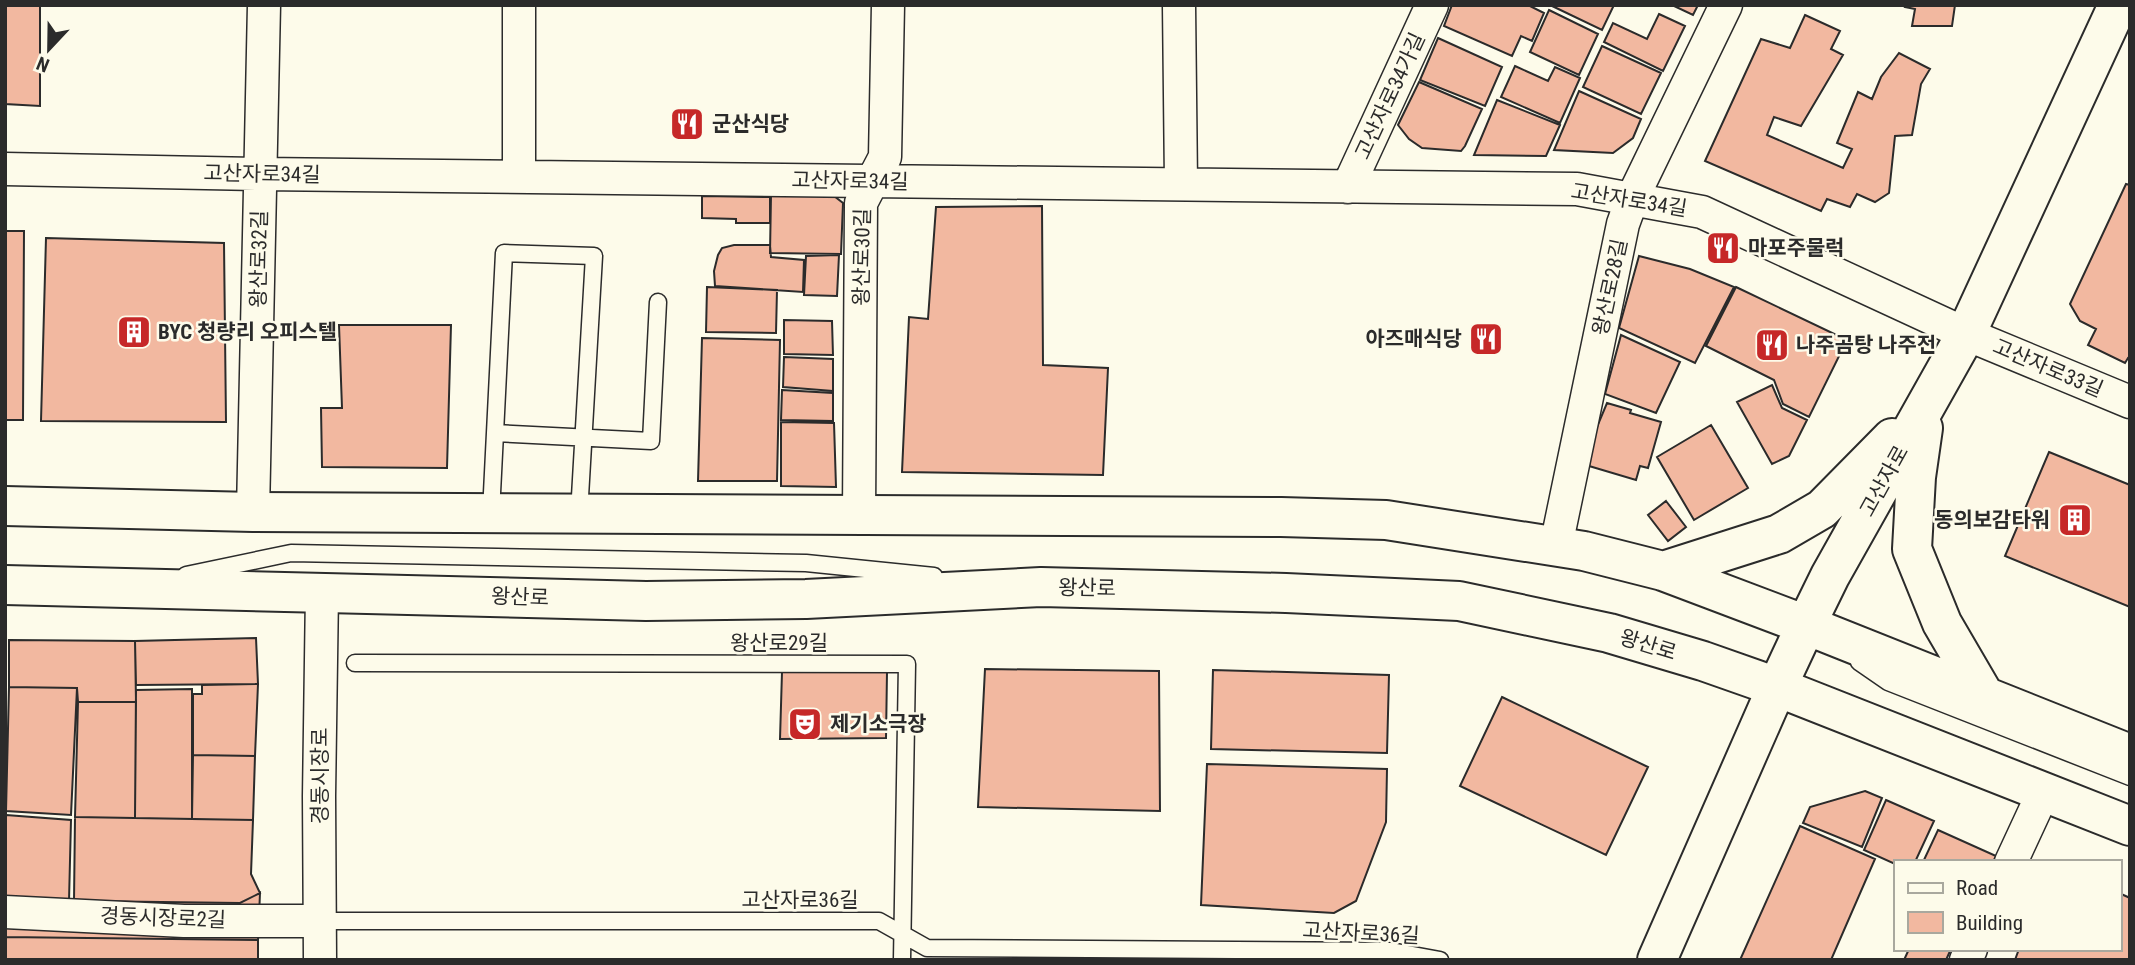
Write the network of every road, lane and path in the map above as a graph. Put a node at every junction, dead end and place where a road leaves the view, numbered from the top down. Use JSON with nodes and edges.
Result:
{"nodes":[{"id":1,"x":264,"y":5,"type":"edge"},
{"id":2,"x":519,"y":5,"type":"edge"},
{"id":3,"x":888,"y":5,"type":"edge"},
{"id":4,"x":1179,"y":5,"type":"edge"},
{"id":5,"x":1432,"y":5,"type":"edge"},
{"id":6,"x":1726,"y":5,"type":"edge"},
{"id":7,"x":2119,"y":5,"type":"edge"},
{"id":8,"x":5,"y":169,"type":"edge"},
{"id":9,"x":261,"y":174,"type":"junction"},
{"id":10,"x":519,"y":177,"type":"junction"},
{"id":11,"x":870,"y":181,"type":"junction"},
{"id":12,"x":1181,"y":184,"type":"junction"},
{"id":13,"x":1348,"y":187,"type":"junction"},
{"id":14,"x":1632,"y":199,"type":"junction"},
{"id":15,"x":658,"y":302,"type":"dead end"},
{"id":16,"x":1966,"y":334,"type":"junction"},
{"id":17,"x":2130,"y":402,"type":"edge"},
{"id":18,"x":1926,"y":405,"type":"junction"},
{"id":19,"x":495,"y":433,"type":"junction"},
{"id":20,"x":583,"y":438,"type":"junction"},
{"id":21,"x":5,"y":506,"type":"edge"},
{"id":22,"x":253,"y":512,"type":"junction"},
{"id":23,"x":491,"y":513,"type":"junction"},
{"id":24,"x":579,"y":513,"type":"junction"},
{"id":25,"x":859,"y":514,"type":"junction"},
{"id":26,"x":1556,"y":546,"type":"junction"},
{"id":27,"x":1663,"y":571,"type":"junction"},
{"id":28,"x":5,"y":584,"type":"edge"},
{"id":29,"x":129,"y":587,"type":"junction"},
{"id":30,"x":1041,"y":587,"type":"junction"},
{"id":31,"x":322,"y":592,"type":"junction"},
{"id":32,"x":1806,"y":625,"type":"junction"},
{"id":33,"x":355,"y":663,"type":"dead end"},
{"id":34,"x":1777,"y":687,"type":"junction"},
{"id":35,"x":1984,"y":695,"type":"junction"},
{"id":36,"x":2130,"y":754,"type":"edge"},
{"id":37,"x":2130,"y":777,"type":"edge"},
{"id":38,"x":2043,"y":793,"type":"junction"},
{"id":39,"x":2130,"y":826,"type":"edge"},
{"id":40,"x":2012,"y":860,"type":"edge"},
{"id":41,"x":5,"y":912,"type":"edge"},
{"id":42,"x":320,"y":921,"type":"junction"},
{"id":43,"x":903,"y":934,"type":"junction"},
{"id":44,"x":320,"y":960,"type":"edge"},
{"id":45,"x":902,"y":960,"type":"edge"},
{"id":46,"x":1440,"y":960,"type":"edge"},
{"id":47,"x":1657,"y":960,"type":"edge"}],
"edges":[{"from":1,"to":9,"type":"street","name":"왕산로32길"},
{"from":2,"to":10,"type":"street"},
{"from":3,"to":11,"type":"street","name":"왕산로30길"},
{"from":4,"to":12,"type":"street"},
{"from":5,"to":13,"type":"street","name":"고산자로34가길"},
{"from":6,"to":14,"type":"street","name":"왕산로28길"},
{"from":7,"to":16,"type":"main road","name":"고산자로"},
{"from":8,"to":9,"type":"street","name":"고산자로34길"},
{"from":9,"to":10,"type":"street","name":"고산자로34길"},
{"from":9,"to":22,"type":"street","name":"왕산로32길"},
{"from":10,"to":11,"type":"street","name":"고산자로34길"},
{"from":11,"to":12,"type":"street","name":"고산자로34길"},
{"from":11,"to":25,"type":"street","name":"왕산로30길"},
{"from":12,"to":13,"type":"street","name":"고산자로34길"},
{"from":13,"to":14,"type":"street","name":"고산자로34길"},
{"from":14,"to":16,"type":"street","name":"고산자로34길"},
{"from":14,"to":26,"type":"street","name":"왕산로28길"},
{"from":15,"to":20,"type":"lane"},
{"from":16,"to":17,"type":"street","name":"고산자로33길"},
{"from":16,"to":18,"type":"main road","name":"고산자로"},
{"from":18,"to":27,"type":"main road"},
{"from":18,"to":32,"type":"main road","name":"고산자로"},
{"from":18,"to":35,"type":"main road"},
{"from":19,"to":20,"type":"lane"},
{"from":19,"to":20,"type":"lane"},
{"from":19,"to":23,"type":"lane"},
{"from":20,"to":24,"type":"lane"},
{"from":21,"to":22,"type":"main road"},
{"from":22,"to":23,"type":"main road"},
{"from":23,"to":24,"type":"main road"},
{"from":24,"to":25,"type":"main road"},
{"from":25,"to":26,"type":"main road"},
{"from":26,"to":27,"type":"main road"},
{"from":27,"to":32,"type":"main road"},
{"from":28,"to":29,"type":"main road","name":"왕산로"},
{"from":29,"to":30,"type":"lane"},
{"from":29,"to":31,"type":"main road","name":"왕산로"},
{"from":30,"to":31,"type":"main road","name":"왕산로"},
{"from":30,"to":34,"type":"main road","name":"왕산로"},
{"from":31,"to":42,"type":"street","name":"경동시장로"},
{"from":32,"to":34,"type":"main road","name":"고산자로"},
{"from":32,"to":35,"type":"main road"},
{"from":32,"to":37,"type":"lane"},
{"from":33,"to":43,"type":"lane","name":"왕산로29길"},
{"from":34,"to":38,"type":"main road","name":"왕산로"},
{"from":34,"to":47,"type":"main road","name":"고산자로"},
{"from":35,"to":36,"type":"main road"},
{"from":38,"to":39,"type":"main road","name":"왕산로"},
{"from":38,"to":40,"type":"street"},
{"from":41,"to":42,"type":"street","name":"경동시장로2길"},
{"from":42,"to":43,"type":"lane","name":"고산자로36길"},
{"from":42,"to":44,"type":"street","name":"경동시장로"},
{"from":43,"to":45,"type":"lane","name":"왕산로29길"},
{"from":43,"to":46,"type":"lane","name":"고산자로36길"}]}
